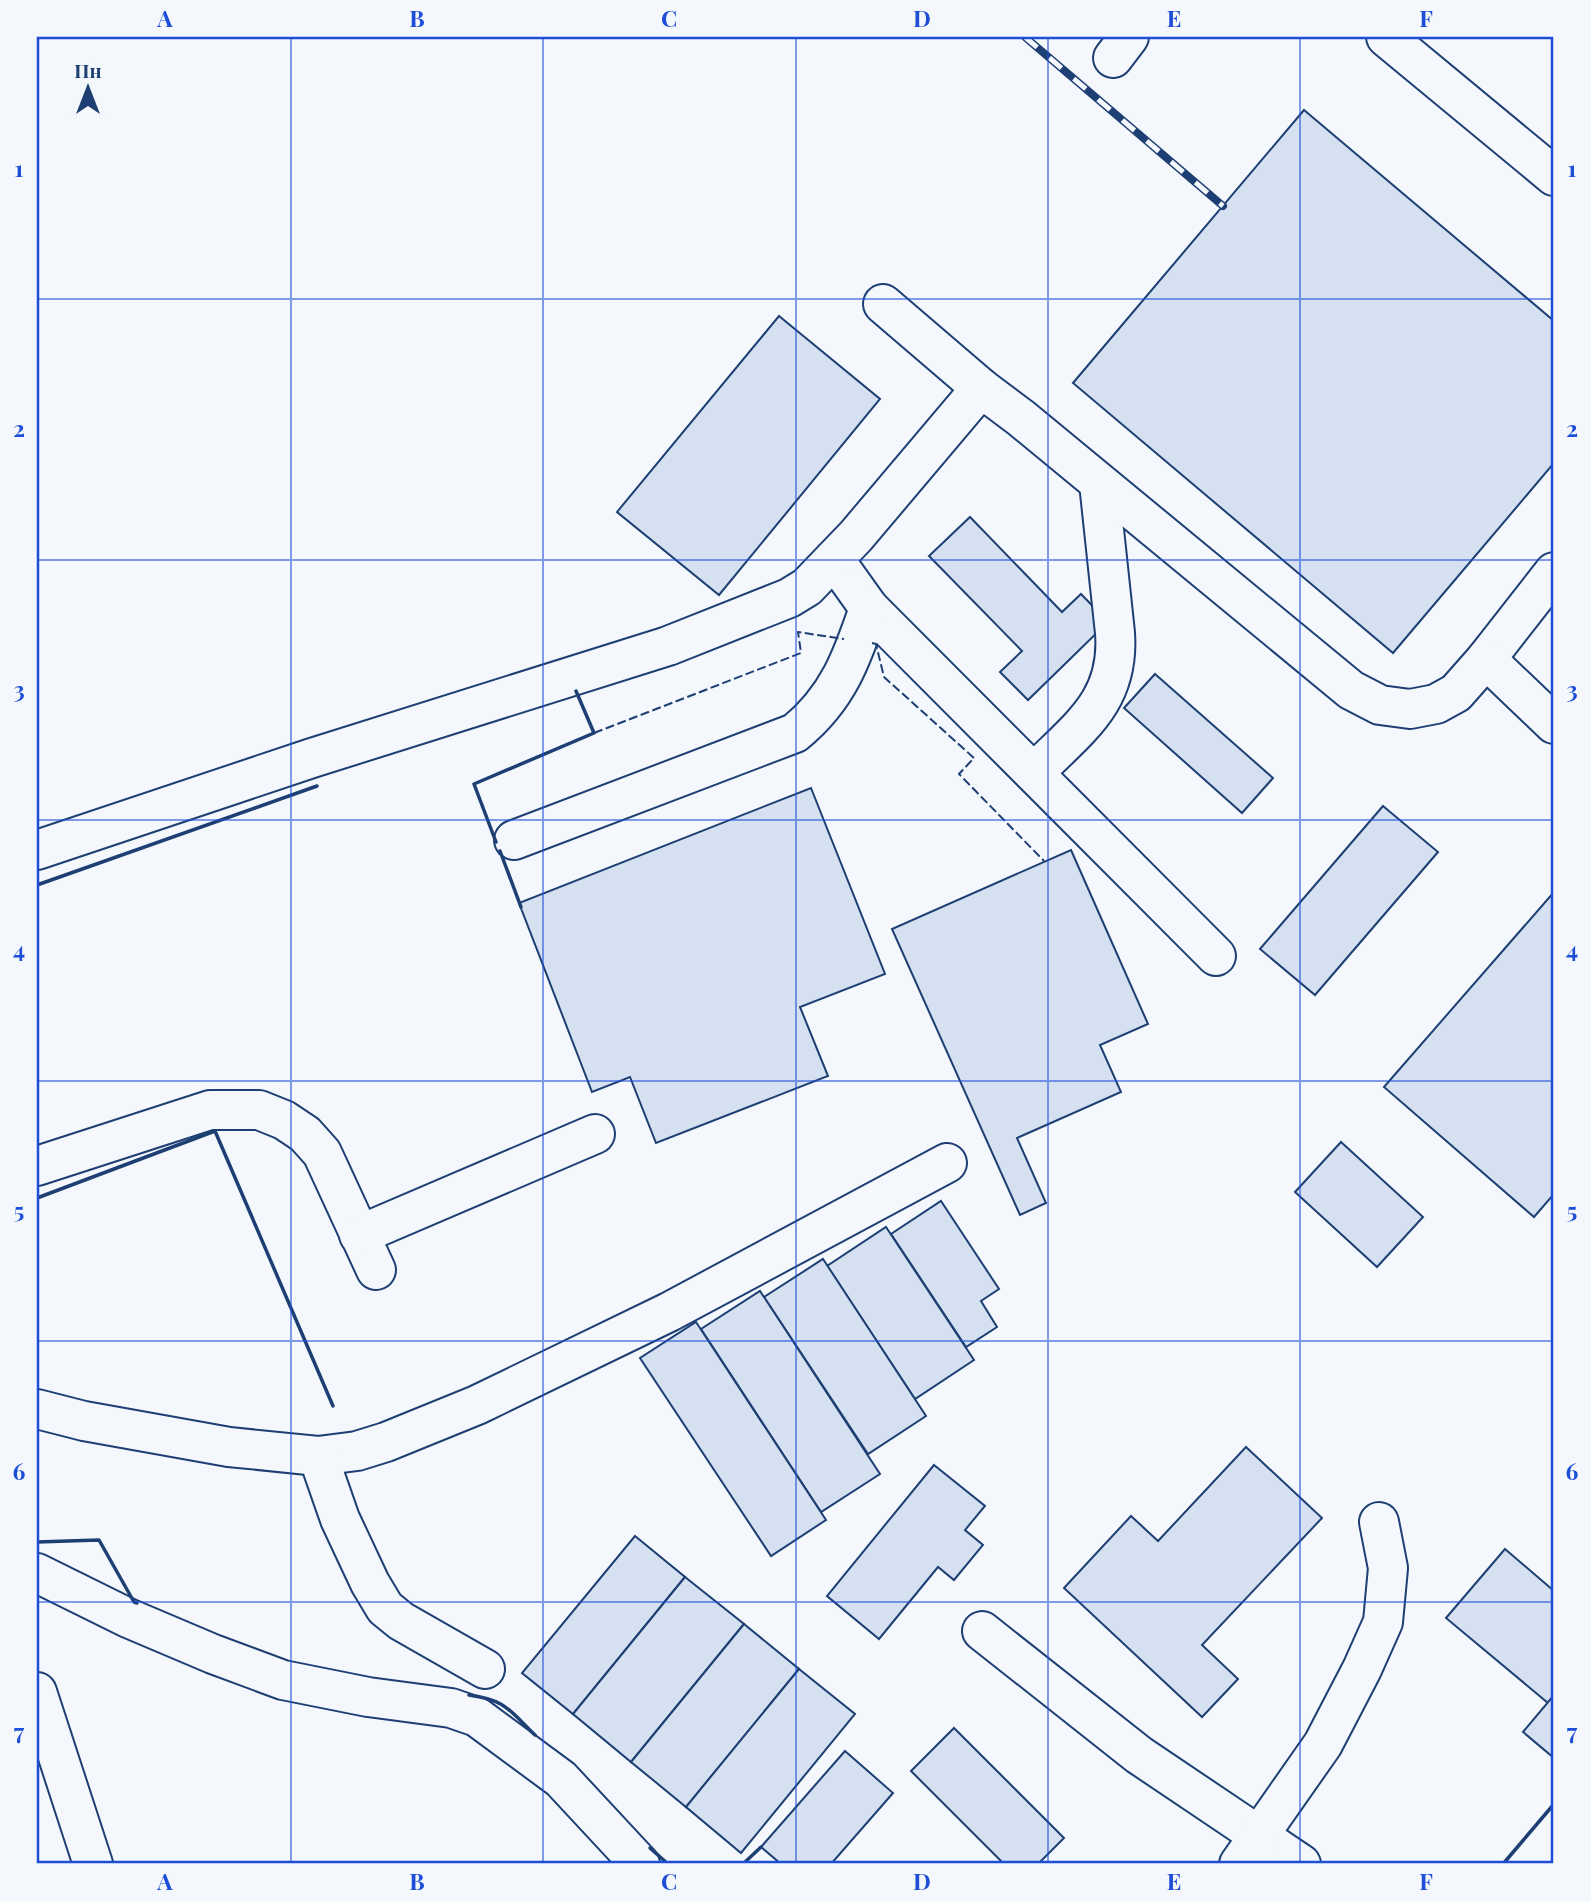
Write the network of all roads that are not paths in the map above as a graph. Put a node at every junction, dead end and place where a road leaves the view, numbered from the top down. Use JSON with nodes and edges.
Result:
{"nodes":[{"id":1,"x":1386,"y":37,"type":"edge"},
{"id":2,"x":1554,"y":176,"type":"edge"},
{"id":3,"x":883,"y":304,"type":"dead end"},
{"id":4,"x":981,"y":388,"type":"junction"},
{"id":5,"x":1099,"y":483,"type":"junction"},
{"id":6,"x":834,"y":559,"type":"junction"},
{"id":7,"x":1554,"y":572,"type":"edge"},
{"id":8,"x":869,"y":608,"type":"junction"},
{"id":9,"x":1486,"y":659,"type":"junction"},
{"id":10,"x":1554,"y":724,"type":"edge"},
{"id":11,"x":1034,"y":773,"type":"junction"},
{"id":12,"x":514,"y":840,"type":"dead end"},
{"id":13,"x":37,"y":850,"type":"edge"},
{"id":14,"x":1216,"y":956,"type":"dead end"},
{"id":15,"x":595,"y":1134,"type":"dead end"},
{"id":16,"x":947,"y":1163,"type":"dead end"},
{"id":17,"x":37,"y":1166,"type":"edge"},
{"id":18,"x":359,"y":1235,"type":"junction"},
{"id":19,"x":376,"y":1270,"type":"dead end"},
{"id":20,"x":37,"y":1409,"type":"edge"},
{"id":21,"x":318,"y":1456,"type":"junction"},
{"id":22,"x":1379,"y":1522,"type":"dead end"},
{"id":23,"x":37,"y":1573,"type":"edge"},
{"id":24,"x":982,"y":1631,"type":"dead end"},
{"id":25,"x":485,"y":1669,"type":"dead end"},
{"id":26,"x":37,"y":1692,"type":"edge"},
{"id":27,"x":1249,"y":1850,"type":"edge"},
{"id":28,"x":93,"y":1864,"type":"edge"},
{"id":29,"x":640,"y":1864,"type":"edge"},
{"id":30,"x":1301,"y":1864,"type":"edge"}],
"edges":[{"from":1,"to":2,"type":"lane"},
{"from":3,"to":4,"type":"lane"},
{"from":4,"to":5,"type":"lane"},
{"from":4,"to":6,"type":"lane"},
{"from":5,"to":9,"type":"lane"},
{"from":5,"to":11,"type":"lane"},
{"from":6,"to":8,"type":"lane"},
{"from":6,"to":13,"type":"lane"},
{"from":7,"to":9,"type":"lane"},
{"from":8,"to":11,"type":"lane"},
{"from":8,"to":12,"type":"lane"},
{"from":9,"to":10,"type":"lane"},
{"from":11,"to":14,"type":"lane"},
{"from":15,"to":18,"type":"lane"},
{"from":16,"to":21,"type":"lane"},
{"from":17,"to":18,"type":"lane"},
{"from":18,"to":19,"type":"lane"},
{"from":20,"to":21,"type":"lane"},
{"from":21,"to":25,"type":"lane"},
{"from":22,"to":27,"type":"lane"},
{"from":23,"to":29,"type":"lane"},
{"from":24,"to":27,"type":"lane"},
{"from":26,"to":28,"type":"lane"},
{"from":27,"to":30,"type":"lane"}]}
